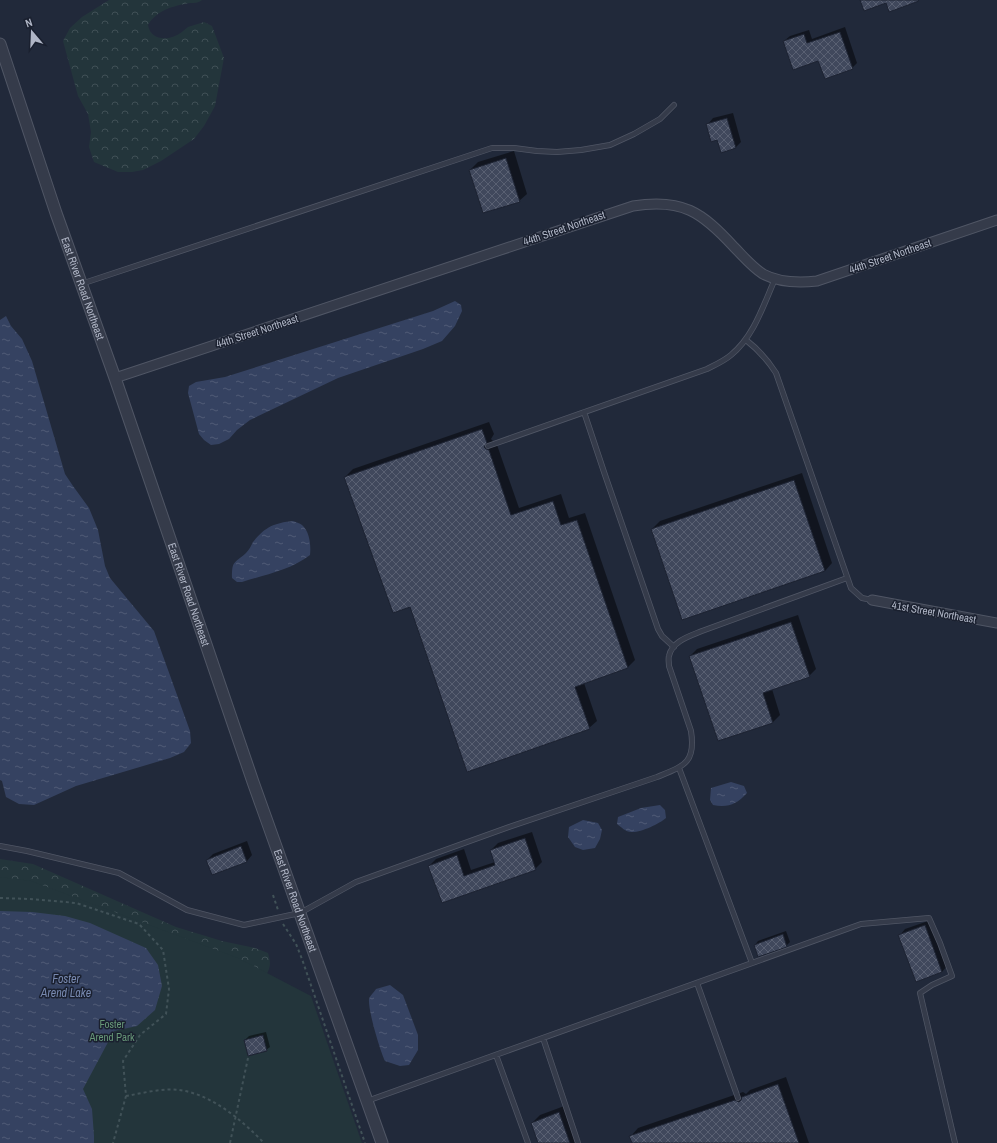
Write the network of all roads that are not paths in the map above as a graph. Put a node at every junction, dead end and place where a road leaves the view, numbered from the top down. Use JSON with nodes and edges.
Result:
{"nodes":[{"id":1,"x":0,"y":44,"type":"edge"},
{"id":2,"x":674,"y":105,"type":"dead end"},
{"id":3,"x":997,"y":220,"type":"edge"},
{"id":4,"x":775,"y":279,"type":"junction"},
{"id":5,"x":82,"y":284,"type":"junction"},
{"id":6,"x":746,"y":340,"type":"junction"},
{"id":7,"x":115,"y":378,"type":"junction"},
{"id":8,"x":584,"y":412,"type":"junction"},
{"id":9,"x":488,"y":446,"type":"dead end"},
{"id":10,"x":847,"y":578,"type":"junction"},
{"id":11,"x":872,"y":600,"type":"joint"},
{"id":12,"x":997,"y":623,"type":"edge"},
{"id":13,"x":674,"y":647,"type":"junction"},
{"id":14,"x":679,"y":768,"type":"junction"},
{"id":15,"x":0,"y":846,"type":"edge"},
{"id":16,"x":300,"y":913,"type":"junction"},
{"id":17,"x":752,"y":963,"type":"junction"},
{"id":18,"x":697,"y":983,"type":"junction"},
{"id":19,"x":543,"y":1038,"type":"junction"},
{"id":20,"x":496,"y":1055,"type":"junction"},
{"id":21,"x":738,"y":1098,"type":"dead end"},
{"id":22,"x":367,"y":1101,"type":"junction"},
{"id":23,"x":382,"y":1143,"type":"edge"},
{"id":24,"x":528,"y":1143,"type":"edge"},
{"id":25,"x":578,"y":1143,"type":"edge"},
{"id":26,"x":955,"y":1143,"type":"edge"}],
"edges":[{"from":1,"to":5,"type":"street","name":"East River Road Northeast"},
{"from":2,"to":5,"type":"lane"},
{"from":3,"to":4,"type":"street","name":"44th Street Northeast"},
{"from":4,"to":6,"type":"lane"},
{"from":4,"to":7,"type":"street","name":"44th Street Northeast"},
{"from":5,"to":7,"type":"street","name":"East River Road Northeast"},
{"from":6,"to":8,"type":"lane"},
{"from":6,"to":10,"type":"lane"},
{"from":7,"to":16,"type":"street","name":"East River Road Northeast"},
{"from":8,"to":9,"type":"lane"},
{"from":8,"to":13,"type":"lane"},
{"from":10,"to":11,"type":"lane"},
{"from":10,"to":13,"type":"lane"},
{"from":11,"to":12,"type":"street","name":"41st Street Northeast"},
{"from":13,"to":14,"type":"lane"},
{"from":14,"to":16,"type":"lane"},
{"from":14,"to":17,"type":"lane"},
{"from":15,"to":16,"type":"lane"},
{"from":16,"to":22,"type":"street","name":"East River Road Northeast"},
{"from":17,"to":18,"type":"lane"},
{"from":17,"to":26,"type":"lane"},
{"from":18,"to":19,"type":"lane"},
{"from":18,"to":21,"type":"lane"},
{"from":19,"to":20,"type":"lane"},
{"from":19,"to":25,"type":"lane"},
{"from":20,"to":22,"type":"lane"},
{"from":20,"to":24,"type":"lane"},
{"from":22,"to":23,"type":"street","name":"East River Road Northeast"}]}
